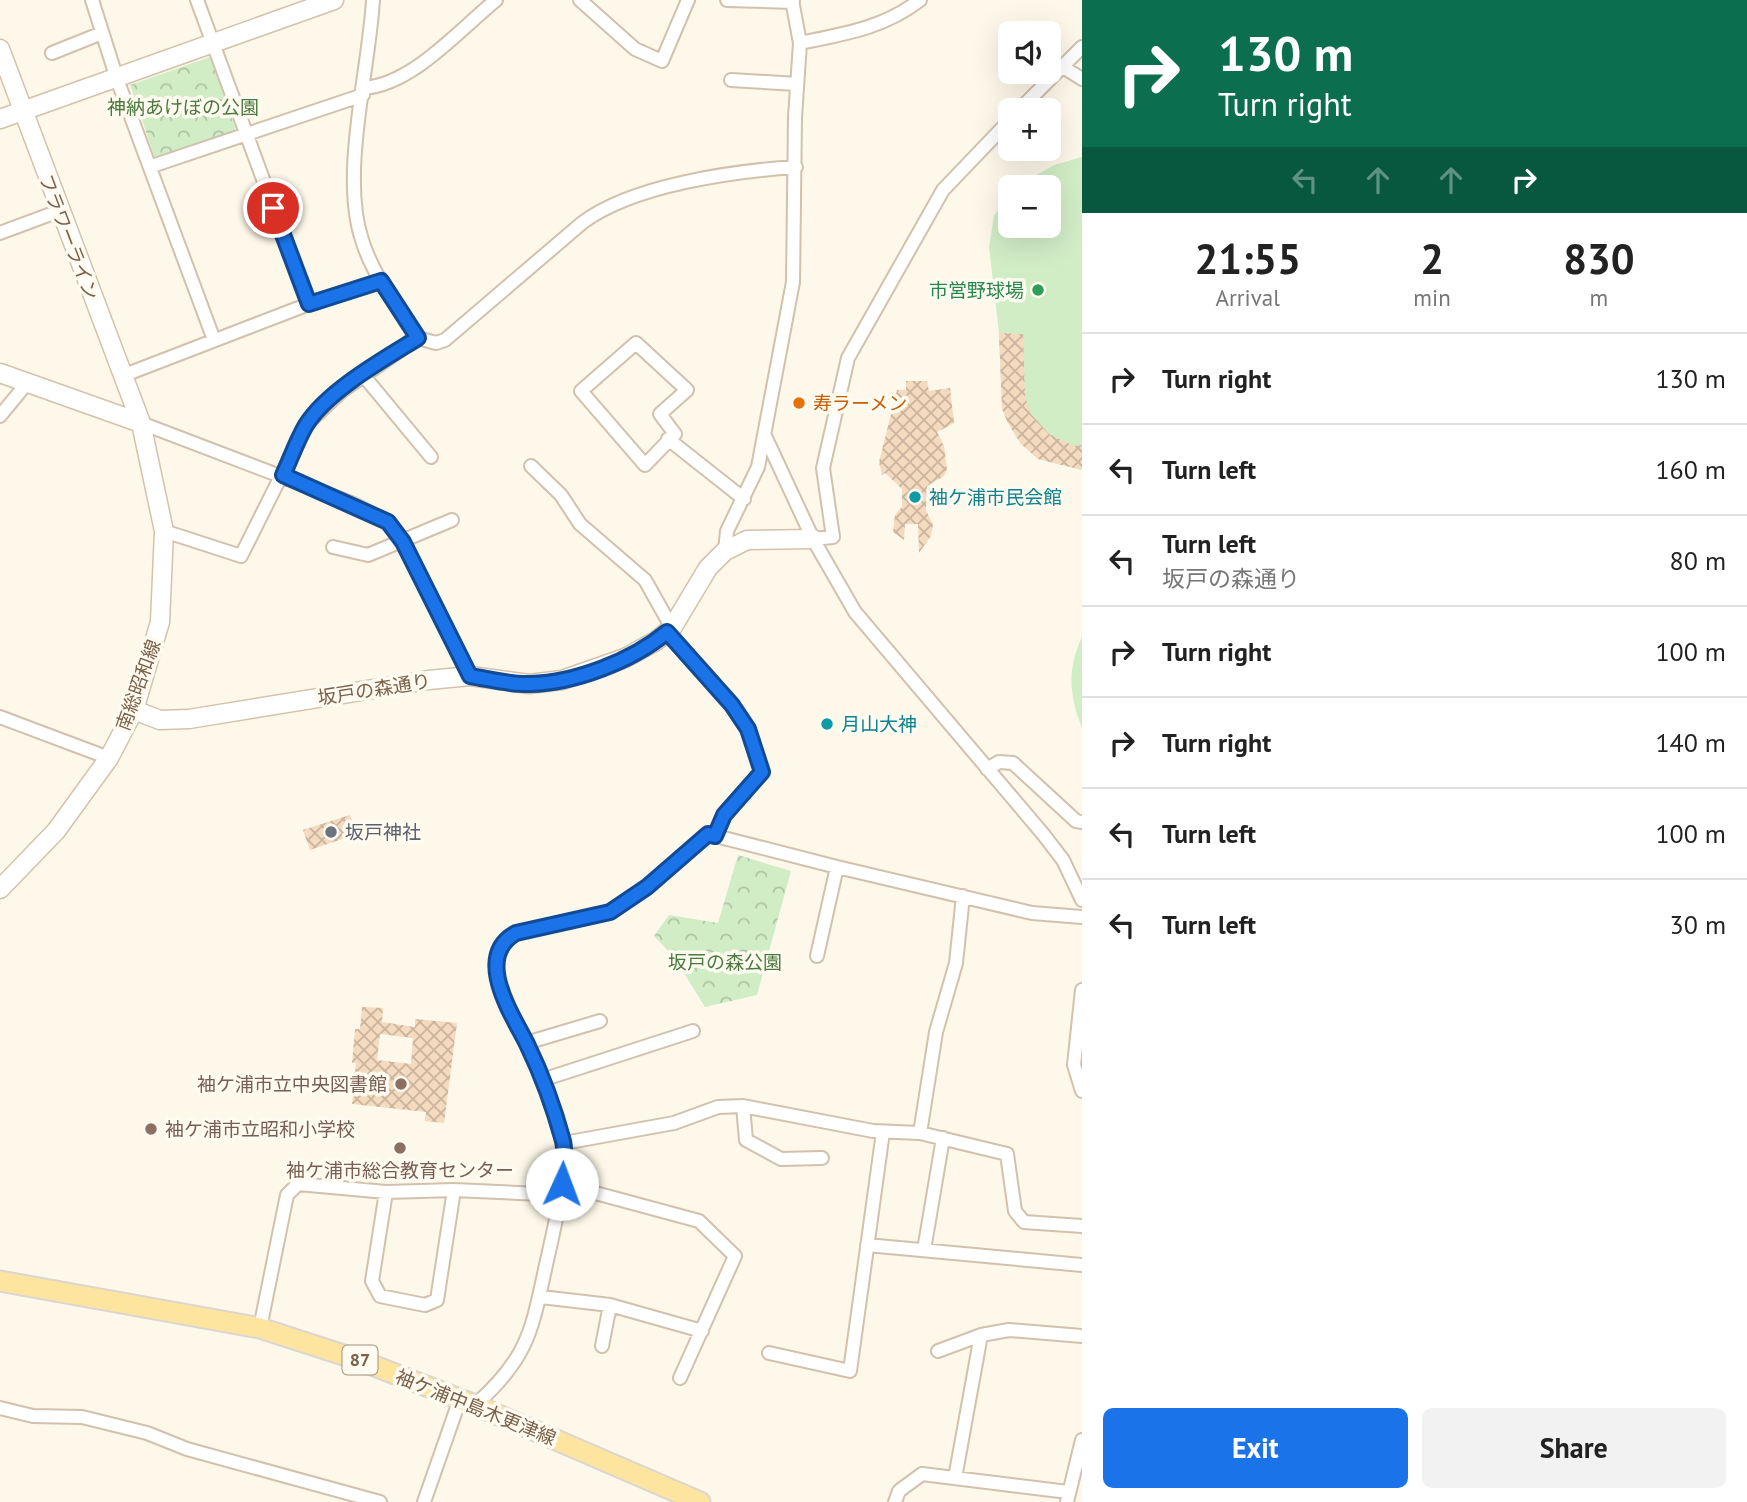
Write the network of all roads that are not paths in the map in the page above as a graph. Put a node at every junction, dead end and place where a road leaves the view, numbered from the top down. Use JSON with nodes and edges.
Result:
{"nodes":[{"id":1,"x":92,"y":0,"type":"edge"},
{"id":2,"x":197,"y":0,"type":"edge"},
{"id":3,"x":334,"y":0,"type":"edge"},
{"id":4,"x":373,"y":0,"type":"edge"},
{"id":5,"x":496,"y":0,"type":"edge"},
{"id":6,"x":580,"y":0,"type":"edge"},
{"id":7,"x":688,"y":0,"type":"edge"},
{"id":8,"x":727,"y":0,"type":"edge"},
{"id":9,"x":734,"y":0,"type":"edge"},
{"id":10,"x":920,"y":0,"type":"edge"},
{"id":11,"x":792,"y":1,"type":"edge"},
{"id":12,"x":306,"y":5,"type":"edge"},
{"id":13,"x":102,"y":33,"type":"junction"},
{"id":14,"x":800,"y":43,"type":"junction"},
{"id":15,"x":212,"y":44,"type":"junction"},
{"id":16,"x":1082,"y":47,"type":"edge"},
{"id":17,"x":0,"y":49,"type":"edge"},
{"id":18,"x":52,"y":53,"type":"dead end"},
{"id":19,"x":1063,"y":66,"type":"junction"},
{"id":20,"x":117,"y":79,"type":"junction"},
{"id":21,"x":1082,"y":79,"type":"edge"},
{"id":22,"x":732,"y":80,"type":"dead end"},
{"id":23,"x":797,"y":84,"type":"junction"},
{"id":24,"x":363,"y":91,"type":"junction"},
{"id":25,"x":1031,"y":98,"type":"edge"},
{"id":26,"x":22,"y":111,"type":"junction"},
{"id":27,"x":0,"y":119,"type":"edge"},
{"id":28,"x":998,"y":133,"type":"edge"},
{"id":29,"x":246,"y":136,"type":"junction"},
{"id":30,"x":152,"y":166,"type":"junction"},
{"id":31,"x":796,"y":166,"type":"junction"},
{"id":32,"x":59,"y":211,"type":"junction"},
{"id":33,"x":0,"y":233,"type":"edge"},
{"id":34,"x":381,"y":281,"type":"junction"},
{"id":35,"x":309,"y":304,"type":"junction"},
{"id":36,"x":418,"y":338,"type":"junction"},
{"id":37,"x":214,"y":340,"type":"junction"},
{"id":38,"x":0,"y":373,"type":"edge"},
{"id":39,"x":363,"y":375,"type":"junction"},
{"id":40,"x":122,"y":376,"type":"junction"},
{"id":41,"x":28,"y":382,"type":"junction"},
{"id":42,"x":0,"y":416,"type":"edge"},
{"id":43,"x":141,"y":424,"type":"junction"},
{"id":44,"x":765,"y":436,"type":"junction"},
{"id":45,"x":668,"y":439,"type":"junction"},
{"id":46,"x":431,"y":457,"type":"dead end"},
{"id":47,"x":531,"y":466,"type":"dead end"},
{"id":48,"x":283,"y":475,"type":"junction"},
{"id":49,"x":744,"y":499,"type":"junction"},
{"id":50,"x":452,"y":520,"type":"dead end"},
{"id":51,"x":164,"y":531,"type":"junction"},
{"id":52,"x":813,"y":539,"type":"junction"},
{"id":53,"x":403,"y":542,"type":"junction"},
{"id":54,"x":333,"y":547,"type":"dead end"},
{"id":55,"x":725,"y":551,"type":"junction"},
{"id":56,"x":669,"y":630,"type":"junction"},
{"id":57,"x":470,"y":676,"type":"junction"},
{"id":58,"x":134,"y":710,"type":"junction"},
{"id":59,"x":0,"y":717,"type":"edge"},
{"id":60,"x":109,"y":758,"type":"junction"},
{"id":61,"x":987,"y":769,"type":"junction"},
{"id":62,"x":1082,"y":822,"type":"edge"},
{"id":63,"x":715,"y":836,"type":"junction"},
{"id":64,"x":837,"y":867,"type":"junction"},
{"id":65,"x":0,"y":889,"type":"edge"},
{"id":66,"x":963,"y":897,"type":"junction"},
{"id":67,"x":1082,"y":900,"type":"edge"},
{"id":68,"x":1082,"y":917,"type":"edge"},
{"id":69,"x":817,"y":956,"type":"dead end"},
{"id":70,"x":1082,"y":990,"type":"edge"},
{"id":71,"x":600,"y":1021,"type":"dead end"},
{"id":72,"x":694,"y":1031,"type":"dead end"},
{"id":73,"x":526,"y":1043,"type":"junction"},
{"id":74,"x":542,"y":1080,"type":"junction"},
{"id":75,"x":1082,"y":1091,"type":"edge"},
{"id":76,"x":743,"y":1106,"type":"junction"},
{"id":77,"x":883,"y":1132,"type":"junction"},
{"id":78,"x":919,"y":1133,"type":"junction"},
{"id":79,"x":943,"y":1138,"type":"junction"},
{"id":80,"x":564,"y":1143,"type":"junction"},
{"id":81,"x":822,"y":1158,"type":"dead end"},
{"id":82,"x":562,"y":1189,"type":"junction"},
{"id":83,"x":454,"y":1190,"type":"junction"},
{"id":84,"x":386,"y":1192,"type":"junction"},
{"id":85,"x":1082,"y":1226,"type":"edge"},
{"id":86,"x":867,"y":1245,"type":"junction"},
{"id":87,"x":924,"y":1250,"type":"junction"},
{"id":88,"x":1082,"y":1265,"type":"edge"},
{"id":89,"x":1,"y":1284,"type":"edge"},
{"id":90,"x":541,"y":1297,"type":"junction"},
{"id":91,"x":610,"y":1306,"type":"junction"},
{"id":92,"x":260,"y":1328,"type":"junction"},
{"id":93,"x":702,"y":1331,"type":"junction"},
{"id":94,"x":981,"y":1335,"type":"junction"},
{"id":95,"x":1082,"y":1336,"type":"edge"},
{"id":96,"x":602,"y":1346,"type":"dead end"},
{"id":97,"x":938,"y":1351,"type":"dead end"},
{"id":98,"x":769,"y":1353,"type":"dead end"},
{"id":99,"x":680,"y":1378,"type":"dead end"},
{"id":100,"x":467,"y":1402,"type":"junction"},
{"id":101,"x":0,"y":1408,"type":"edge"},
{"id":102,"x":1082,"y":1440,"type":"edge"},
{"id":103,"x":955,"y":1478,"type":"junction"},
{"id":104,"x":1068,"y":1497,"type":"edge"},
{"id":105,"x":380,"y":1502,"type":"edge"},
{"id":106,"x":424,"y":1502,"type":"edge"},
{"id":107,"x":700,"y":1502,"type":"edge"},
{"id":108,"x":895,"y":1502,"type":"edge"}],
"edges":[{"from":1,"to":13,"type":"street"},
{"from":2,"to":15,"type":"street"},
{"from":3,"to":12,"type":"street"},
{"from":4,"to":24,"type":"street"},
{"from":5,"to":24,"type":"street"},
{"from":6,"to":7,"type":"street"},
{"from":8,"to":9,"type":"street"},
{"from":9,"to":11,"type":"street"},
{"from":10,"to":14,"type":"street"},
{"from":11,"to":14,"type":"street"},
{"from":12,"to":15,"type":"street"},
{"from":13,"to":18,"type":"street"},
{"from":13,"to":20,"type":"street"},
{"from":14,"to":23,"type":"street"},
{"from":15,"to":20,"type":"street"},
{"from":15,"to":29,"type":"street"},
{"from":16,"to":19,"type":"street"},
{"from":17,"to":26,"type":"street","name":"フラワーライン"},
{"from":19,"to":21,"type":"street"},
{"from":19,"to":25,"type":"street"},
{"from":20,"to":26,"type":"street"},
{"from":20,"to":30,"type":"street"},
{"from":22,"to":23,"type":"street"},
{"from":23,"to":31,"type":"street"},
{"from":24,"to":29,"type":"street"},
{"from":24,"to":34,"type":"street"},
{"from":26,"to":27,"type":"street"},
{"from":26,"to":32,"type":"street","name":"フラワーライン"},
{"from":28,"to":52,"type":"street"},
{"from":29,"to":30,"type":"street"},
{"from":29,"to":35,"type":"street"},
{"from":30,"to":37,"type":"street"},
{"from":31,"to":36,"type":"street"},
{"from":31,"to":44,"type":"street"},
{"from":32,"to":33,"type":"street"},
{"from":32,"to":40,"type":"street","name":"フラワーライン"},
{"from":34,"to":35,"type":"street"},
{"from":34,"to":36,"type":"street"},
{"from":35,"to":37,"type":"street"},
{"from":36,"to":39,"type":"street"},
{"from":37,"to":40,"type":"street"},
{"from":38,"to":41,"type":"street"},
{"from":39,"to":46,"type":"street"},
{"from":39,"to":48,"type":"street"},
{"from":40,"to":43,"type":"street","name":"フラワーライン"},
{"from":41,"to":42,"type":"street"},
{"from":41,"to":43,"type":"street"},
{"from":43,"to":48,"type":"street"},
{"from":43,"to":51,"type":"street","name":"南総昭和線"},
{"from":44,"to":49,"type":"street"},
{"from":44,"to":52,"type":"street"},
{"from":45,"to":45,"type":"street"},
{"from":45,"to":49,"type":"street"},
{"from":47,"to":56,"type":"street"},
{"from":48,"to":51,"type":"street"},
{"from":48,"to":53,"type":"street"},
{"from":49,"to":55,"type":"street"},
{"from":50,"to":53,"type":"street"},
{"from":51,"to":58,"type":"street","name":"南総昭和線"},
{"from":52,"to":55,"type":"street"},
{"from":52,"to":61,"type":"street"},
{"from":53,"to":54,"type":"street"},
{"from":53,"to":57,"type":"street"},
{"from":55,"to":56,"type":"street","name":"坂戸の森通り"},
{"from":56,"to":57,"type":"street","name":"坂戸の森通り"},
{"from":56,"to":63,"type":"street"},
{"from":57,"to":58,"type":"street","name":"坂戸の森通り"},
{"from":58,"to":60,"type":"street","name":"南総昭和線"},
{"from":59,"to":60,"type":"street"},
{"from":60,"to":65,"type":"street","name":"南総昭和線"},
{"from":61,"to":62,"type":"street"},
{"from":61,"to":67,"type":"street"},
{"from":63,"to":64,"type":"street"},
{"from":63,"to":73,"type":"street"},
{"from":64,"to":66,"type":"street"},
{"from":64,"to":69,"type":"street"},
{"from":66,"to":68,"type":"street"},
{"from":66,"to":78,"type":"street"},
{"from":70,"to":75,"type":"street"},
{"from":71,"to":73,"type":"street"},
{"from":72,"to":74,"type":"street"},
{"from":73,"to":74,"type":"street"},
{"from":74,"to":80,"type":"street"},
{"from":76,"to":77,"type":"street"},
{"from":76,"to":80,"type":"street"},
{"from":76,"to":81,"type":"street"},
{"from":77,"to":78,"type":"street"},
{"from":77,"to":86,"type":"street"},
{"from":78,"to":79,"type":"street"},
{"from":79,"to":85,"type":"street"},
{"from":79,"to":87,"type":"street"},
{"from":80,"to":82,"type":"street"},
{"from":82,"to":83,"type":"street"},
{"from":82,"to":90,"type":"street"},
{"from":82,"to":93,"type":"street"},
{"from":83,"to":84,"type":"street"},
{"from":83,"to":84,"type":"street"},
{"from":84,"to":92,"type":"street"},
{"from":86,"to":87,"type":"street"},
{"from":86,"to":98,"type":"street"},
{"from":87,"to":88,"type":"street"},
{"from":89,"to":92,"type":"main road","name":"袖ケ浦中島木更津線","number":"87"},
{"from":90,"to":91,"type":"street"},
{"from":90,"to":100,"type":"street"},
{"from":91,"to":93,"type":"street"},
{"from":91,"to":96,"type":"street"},
{"from":92,"to":100,"type":"main road","name":"袖ケ浦中島木更津線","number":"87"},
{"from":93,"to":99,"type":"street"},
{"from":94,"to":95,"type":"street"},
{"from":94,"to":97,"type":"street"},
{"from":94,"to":103,"type":"street"},
{"from":100,"to":106,"type":"street"},
{"from":100,"to":107,"type":"main road","name":"袖ケ浦中島木更津線","number":"87"},
{"from":101,"to":105,"type":"street"},
{"from":102,"to":104,"type":"street"},
{"from":103,"to":104,"type":"street"},
{"from":103,"to":108,"type":"street"}]}
